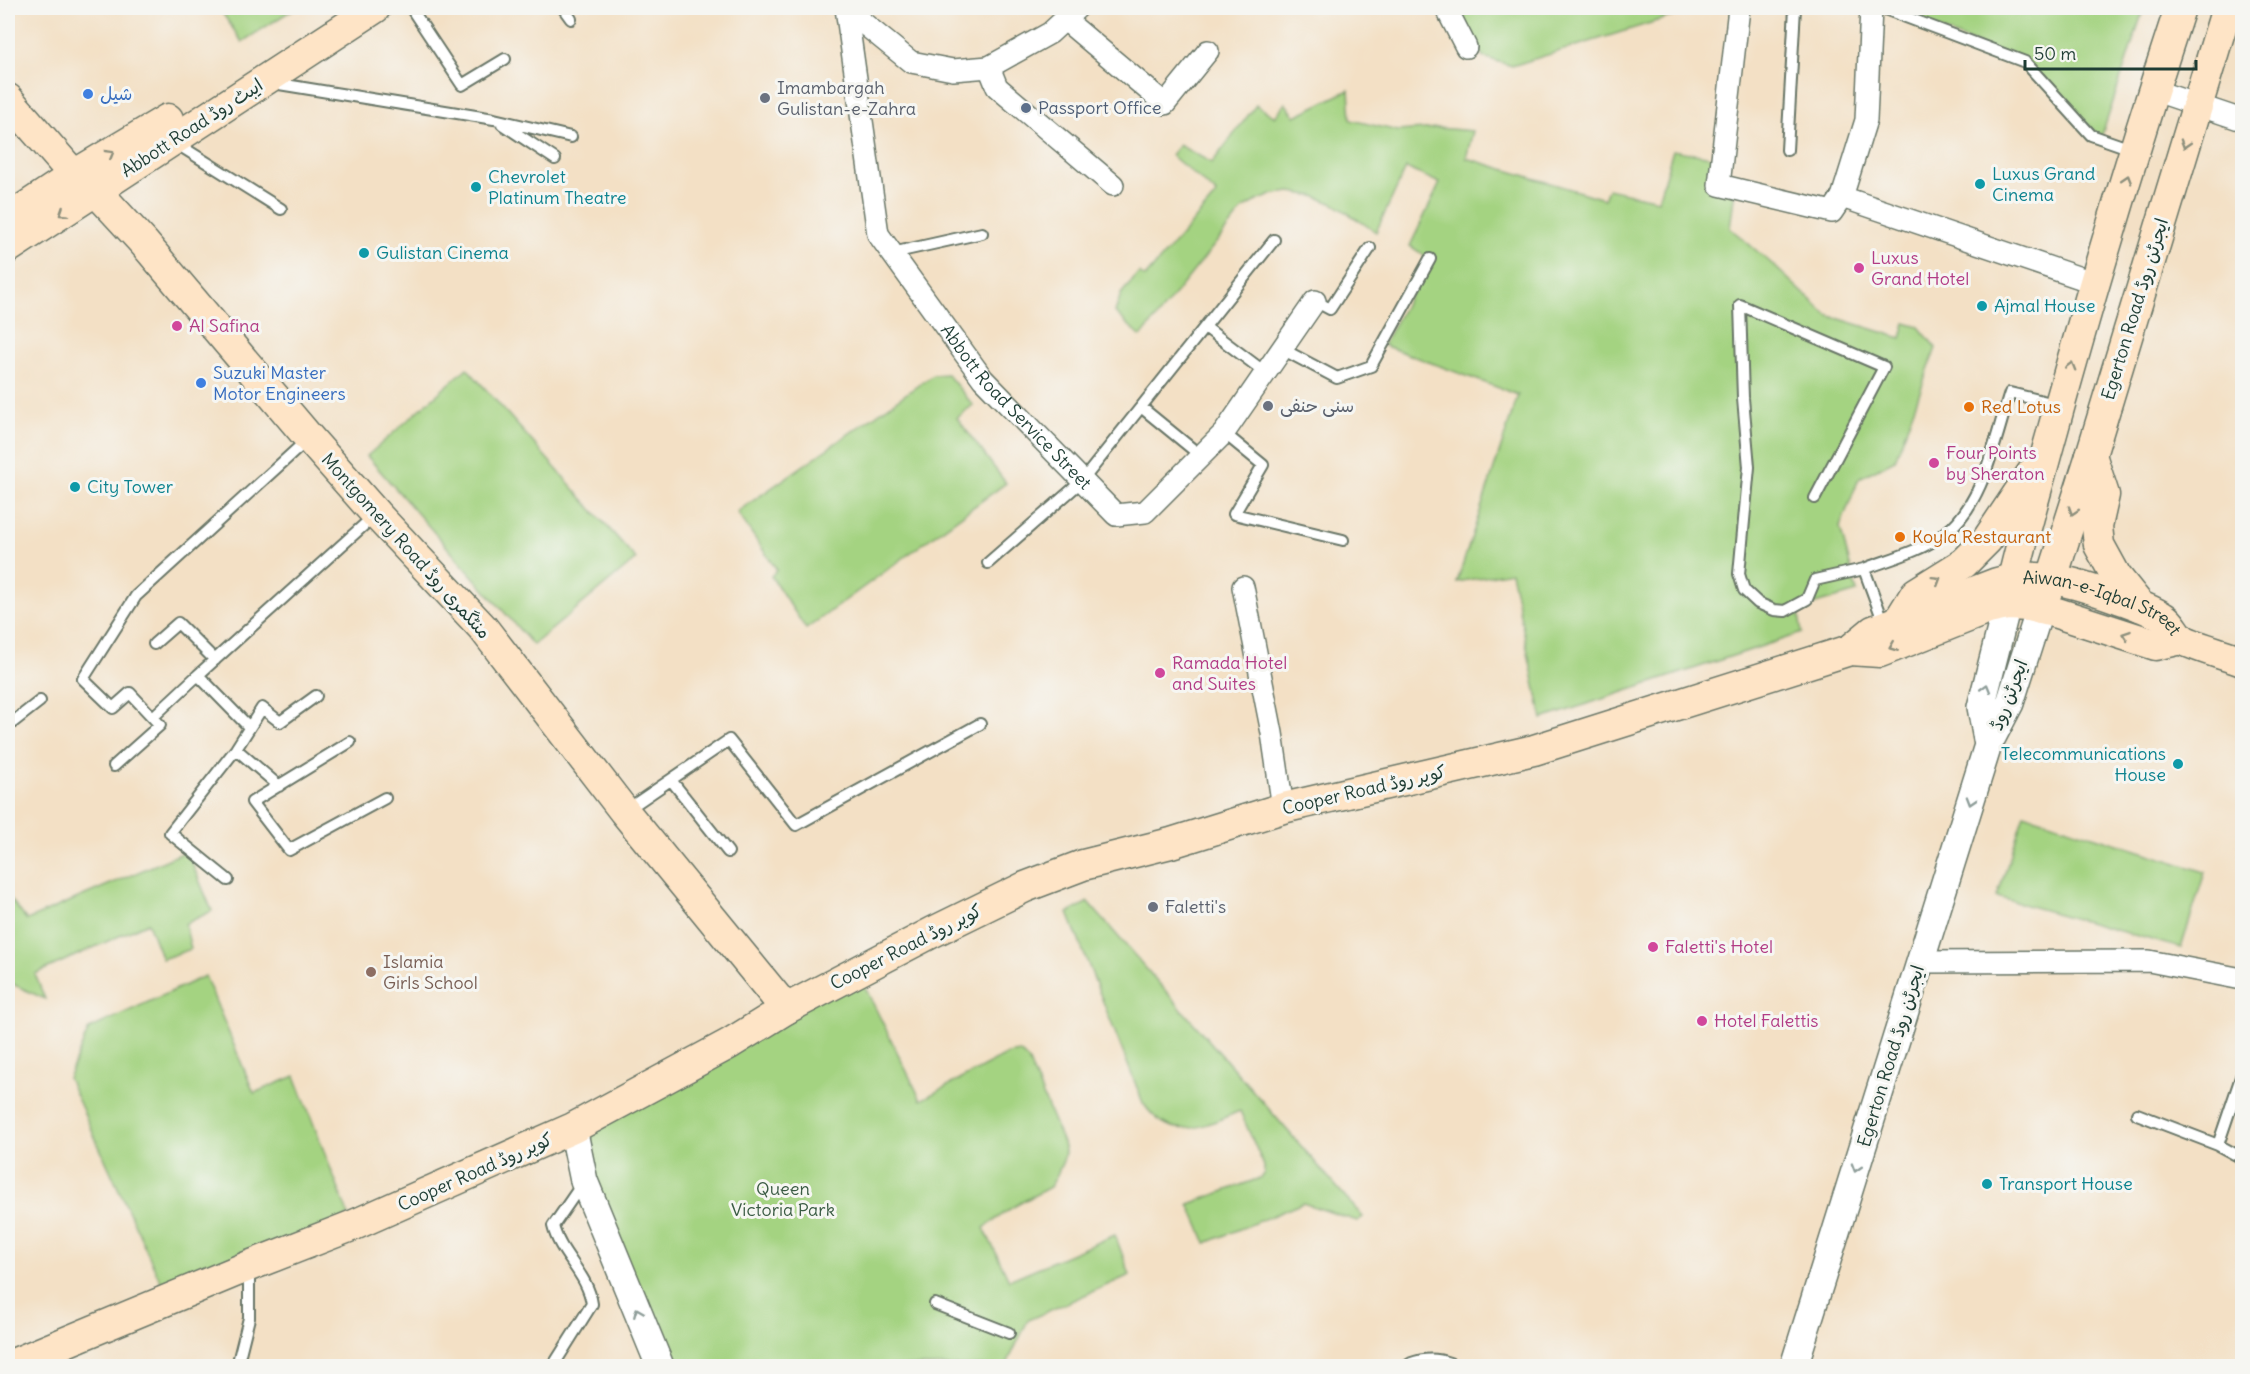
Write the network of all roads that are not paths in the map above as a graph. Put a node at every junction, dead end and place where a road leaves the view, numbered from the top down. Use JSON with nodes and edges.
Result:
{"nodes":[{"id":1,"x":341,"y":8,"type":"edge"},
{"id":2,"x":375,"y":8,"type":"edge"},
{"id":3,"x":411,"y":8,"type":"edge"},
{"id":4,"x":563,"y":8,"type":"edge"},
{"id":5,"x":1446,"y":8,"type":"edge"},
{"id":6,"x":1739,"y":8,"type":"edge"},
{"id":7,"x":1795,"y":8,"type":"edge"},
{"id":8,"x":1871,"y":8,"type":"edge"},
{"id":9,"x":1882,"y":8,"type":"edge"},
{"id":10,"x":2180,"y":8,"type":"edge"},
{"id":11,"x":2227,"y":8,"type":"edge"},
{"id":12,"x":846,"y":9,"type":"edge"},
{"id":13,"x":1070,"y":13,"type":"edge"},
{"id":14,"x":571,"y":19,"type":"dead end"},
{"id":15,"x":1466,"y":47,"type":"dead end"},
{"id":16,"x":1208,"y":51,"type":"dead end"},
{"id":17,"x":505,"y":59,"type":"dead end"},
{"id":18,"x":989,"y":67,"type":"junction"},
{"id":19,"x":264,"y":81,"type":"junction"},
{"id":20,"x":2153,"y":90,"type":"junction"},
{"id":21,"x":8,"y":99,"type":"edge"},
{"id":22,"x":2198,"y":104,"type":"junction"},
{"id":23,"x":494,"y":119,"type":"junction"},
{"id":24,"x":2242,"y":120,"type":"edge"},
{"id":25,"x":571,"y":137,"type":"dead end"},
{"id":26,"x":171,"y":140,"type":"junction"},
{"id":27,"x":1787,"y":150,"type":"dead end"},
{"id":28,"x":2136,"y":150,"type":"junction"},
{"id":29,"x":555,"y":159,"type":"dead end"},
{"id":30,"x":85,"y":183,"type":"junction"},
{"id":31,"x":1113,"y":185,"type":"dead end"},
{"id":32,"x":1842,"y":197,"type":"junction"},
{"id":33,"x":281,"y":209,"type":"dead end"},
{"id":34,"x":8,"y":219,"type":"edge"},
{"id":35,"x":982,"y":233,"type":"dead end"},
{"id":36,"x":1274,"y":240,"type":"dead end"},
{"id":37,"x":8,"y":248,"type":"edge"},
{"id":38,"x":1370,"y":248,"type":"dead end"},
{"id":39,"x":892,"y":253,"type":"junction"},
{"id":40,"x":1430,"y":260,"type":"dead end"},
{"id":41,"x":2095,"y":283,"type":"junction"},
{"id":42,"x":1315,"y":301,"type":"joint"},
{"id":43,"x":1205,"y":327,"type":"junction"},
{"id":44,"x":1282,"y":349,"type":"junction"},
{"id":45,"x":1266,"y":373,"type":"junction"},
{"id":46,"x":2059,"y":405,"type":"junction"},
{"id":47,"x":1141,"y":406,"type":"junction"},
{"id":48,"x":1224,"y":433,"type":"junction"},
{"id":49,"x":309,"y":438,"type":"junction"},
{"id":50,"x":2048,"y":450,"type":"junction"},
{"id":51,"x":2091,"y":455,"type":"junction"},
{"id":52,"x":1201,"y":456,"type":"junction"},
{"id":53,"x":1082,"y":481,"type":"junction"},
{"id":54,"x":1815,"y":498,"type":"dead end"},
{"id":55,"x":376,"y":514,"type":"junction"},
{"id":56,"x":1343,"y":540,"type":"dead end"},
{"id":57,"x":988,"y":563,"type":"dead end"},
{"id":58,"x":1864,"y":569,"type":"junction"},
{"id":59,"x":2052,"y":578,"type":"junction"},
{"id":60,"x":1243,"y":586,"type":"dead end"},
{"id":61,"x":2010,"y":592,"type":"junction"},
{"id":62,"x":2140,"y":606,"type":"junction"},
{"id":63,"x":2040,"y":609,"type":"junction"},
{"id":64,"x":1892,"y":624,"type":"junction"},
{"id":65,"x":2182,"y":639,"type":"junction"},
{"id":66,"x":154,"y":644,"type":"dead end"},
{"id":67,"x":1850,"y":650,"type":"junction"},
{"id":68,"x":215,"y":660,"type":"junction"},
{"id":69,"x":2242,"y":661,"type":"edge"},
{"id":70,"x":198,"y":675,"type":"junction"},
{"id":71,"x":316,"y":696,"type":"dead end"},
{"id":72,"x":40,"y":701,"type":"dead end"},
{"id":73,"x":153,"y":717,"type":"junction"},
{"id":74,"x":980,"y":724,"type":"dead end"},
{"id":75,"x":8,"y":726,"type":"edge"},
{"id":76,"x":248,"y":726,"type":"junction"},
{"id":77,"x":350,"y":742,"type":"dead end"},
{"id":78,"x":1988,"y":746,"type":"junction"},
{"id":79,"x":236,"y":748,"type":"junction"},
{"id":80,"x":114,"y":766,"type":"dead end"},
{"id":81,"x":671,"y":780,"type":"junction"},
{"id":82,"x":279,"y":786,"type":"junction"},
{"id":83,"x":385,"y":798,"type":"dead end"},
{"id":84,"x":1283,"y":808,"type":"junction"},
{"id":85,"x":624,"y":811,"type":"junction"},
{"id":86,"x":728,"y":852,"type":"dead end"},
{"id":87,"x":228,"y":880,"type":"dead end"},
{"id":88,"x":1921,"y":962,"type":"junction"},
{"id":89,"x":2242,"y":979,"type":"edge"},
{"id":90,"x":786,"y":1009,"type":"junction"},
{"id":91,"x":2242,"y":1074,"type":"edge"},
{"id":92,"x":2137,"y":1114,"type":"dead end"},
{"id":93,"x":573,"y":1128,"type":"junction"},
{"id":94,"x":540,"y":1143,"type":"junction"},
{"id":95,"x":2218,"y":1145,"type":"junction"},
{"id":96,"x":2242,"y":1158,"type":"edge"},
{"id":97,"x":583,"y":1176,"type":"junction"},
{"id":98,"x":249,"y":1266,"type":"junction"},
{"id":99,"x":935,"y":1304,"type":"dead end"},
{"id":100,"x":1009,"y":1333,"type":"dead end"},
{"id":101,"x":8,"y":1366,"type":"edge"},
{"id":102,"x":237,"y":1366,"type":"edge"},
{"id":103,"x":553,"y":1366,"type":"edge"},
{"id":104,"x":660,"y":1366,"type":"edge"},
{"id":105,"x":1412,"y":1366,"type":"edge"},
{"id":106,"x":1449,"y":1366,"type":"edge"},
{"id":107,"x":1794,"y":1366,"type":"edge"}],
"edges":[{"from":30,"to":1,"type":"main road","name":"Abbott Road ایبٹ روڈ","one_way":true},
{"from":2,"to":19,"type":"main road","name":"Abbott Road ایبٹ روڈ"},
{"from":3,"to":17,"type":"lane"},
{"from":4,"to":14,"type":"lane"},
{"from":5,"to":15,"type":"street"},
{"from":6,"to":32,"type":"street"},
{"from":7,"to":27,"type":"lane"},
{"from":8,"to":32,"type":"street"},
{"from":9,"to":28,"type":"lane"},
{"from":10,"to":20,"type":"main road"},
{"from":11,"to":22,"type":"main road","name":"Egerton Road ایجرٹن روڈ"},
{"from":12,"to":18,"type":"street","name":"Abbott Road Service Street"},
{"from":12,"to":39,"type":"street","name":"Abbott Road Service Street"},
{"from":13,"to":16,"type":"street"},
{"from":13,"to":18,"type":"street","name":"Abbott Road Service Street"},
{"from":18,"to":31,"type":"street"},
{"from":19,"to":23,"type":"lane"},
{"from":19,"to":26,"type":"main road","name":"Abbott Road ایبٹ روڈ"},
{"from":20,"to":22,"type":"street"},
{"from":20,"to":28,"type":"main road"},
{"from":21,"to":30,"type":"main road","name":"Montgomery Road منٹگمری روڈ"},
{"from":22,"to":24,"type":"street"},
{"from":22,"to":51,"type":"main road","name":"Egerton Road ایجرٹن روڈ","one_way":true},
{"from":23,"to":25,"type":"lane"},
{"from":23,"to":29,"type":"lane"},
{"from":26,"to":30,"type":"main road","name":"Abbott Road ایبٹ روڈ"},
{"from":26,"to":33,"type":"lane"},
{"from":41,"to":28,"type":"main road","one_way":true},
{"from":30,"to":34,"type":"main road","name":"Abbott Road ایبٹ روڈ"},
{"from":30,"to":37,"type":"main road","name":"Abbott Road ایبٹ روڈ","one_way":true},
{"from":30,"to":49,"type":"main road","name":"Montgomery Road منٹگمری روڈ"},
{"from":32,"to":41,"type":"street"},
{"from":35,"to":39,"type":"lane"},
{"from":36,"to":43,"type":"lane"},
{"from":38,"to":42,"type":"lane"},
{"from":39,"to":53,"type":"street","name":"Abbott Road Service Street"},
{"from":40,"to":44,"type":"lane"},
{"from":46,"to":41,"type":"main road","one_way":true},
{"from":42,"to":44,"type":"street","name":"Abbott Road Service Street"},
{"from":43,"to":45,"type":"lane"},
{"from":43,"to":47,"type":"lane"},
{"from":44,"to":45,"type":"street","name":"Abbott Road Service Street"},
{"from":45,"to":48,"type":"street","name":"Abbott Road Service Street"},
{"from":46,"to":50,"type":"main road"},
{"from":46,"to":58,"type":"lane"},
{"from":47,"to":52,"type":"lane"},
{"from":47,"to":53,"type":"lane"},
{"from":48,"to":52,"type":"street","name":"Abbott Road Service Street"},
{"from":48,"to":56,"type":"lane"},
{"from":49,"to":55,"type":"main road","name":"Montgomery Road منٹگمری روڈ"},
{"from":49,"to":73,"type":"lane"},
{"from":50,"to":61,"type":"main road"},
{"from":64,"to":50,"type":"main road","one_way":true},
{"from":51,"to":59,"type":"main road","name":"Egerton Road ایجرٹن روڈ","one_way":true},
{"from":51,"to":62,"type":"main road"},
{"from":52,"to":53,"type":"street","name":"Abbott Road Service Street"},
{"from":53,"to":57,"type":"lane"},
{"from":54,"to":58,"type":"lane"},
{"from":55,"to":68,"type":"lane"},
{"from":55,"to":85,"type":"main road","name":"Montgomery Road منٹگمری روڈ"},
{"from":58,"to":64,"type":"lane"},
{"from":59,"to":61,"type":"main road","name":"Aiwan-e-Iqbal Street"},
{"from":59,"to":62,"type":"main road","name":"Aiwan-e-Iqbal Street"},
{"from":59,"to":63,"type":"main road","name":"Egerton Road ایجرٹن روڈ"},
{"from":60,"to":84,"type":"street"},
{"from":61,"to":63,"type":"main road","name":"Aiwan-e-Iqbal Street"},
{"from":61,"to":64,"type":"main road","name":"Cooper Road کوپر روڈ"},
{"from":61,"to":67,"type":"main road","name":"Cooper Road کوپر روڈ","one_way":true},
{"from":78,"to":61,"type":"street","name":"ایجرٹن روڈ","one_way":true},
{"from":62,"to":65,"type":"main road","name":"Aiwan-e-Iqbal Street"},
{"from":65,"to":63,"type":"main road","name":"Aiwan-e-Iqbal Street","one_way":true},
{"from":63,"to":78,"type":"street","name":"ایجرٹن روڈ"},
{"from":64,"to":67,"type":"main road","name":"Cooper Road کوپر روڈ"},
{"from":65,"to":69,"type":"main road","name":"Aiwan-e-Iqbal Street"},
{"from":66,"to":68,"type":"lane"},
{"from":67,"to":84,"type":"main road","name":"Cooper Road کوپر روڈ"},
{"from":68,"to":70,"type":"lane"},
{"from":70,"to":73,"type":"lane"},
{"from":70,"to":76,"type":"lane"},
{"from":71,"to":76,"type":"lane"},
{"from":72,"to":75,"type":"lane"},
{"from":73,"to":80,"type":"lane"},
{"from":74,"to":81,"type":"lane"},
{"from":76,"to":79,"type":"lane"},
{"from":77,"to":82,"type":"lane"},
{"from":78,"to":88,"type":"street","name":"Egerton Road ایجرٹن روڈ","one_way":true},
{"from":79,"to":82,"type":"lane"},
{"from":79,"to":87,"type":"lane"},
{"from":81,"to":85,"type":"lane"},
{"from":81,"to":86,"type":"lane"},
{"from":82,"to":83,"type":"lane"},
{"from":84,"to":90,"type":"main road","name":"Cooper Road کوپر روڈ"},
{"from":85,"to":90,"type":"main road","name":"Montgomery Road منٹگمری روڈ"},
{"from":88,"to":89,"type":"street"},
{"from":88,"to":107,"type":"street","name":"Egerton Road ایجرٹن روڈ","one_way":true},
{"from":90,"to":93,"type":"main road","name":"Cooper Road کوپر روڈ"},
{"from":91,"to":95,"type":"lane"},
{"from":92,"to":95,"type":"lane"},
{"from":93,"to":94,"type":"main road","name":"Cooper Road کوپر روڈ"},
{"from":93,"to":97,"type":"street"},
{"from":94,"to":97,"type":"street"},
{"from":94,"to":98,"type":"main road","name":"Cooper Road کوپر روڈ"},
{"from":95,"to":96,"type":"lane"},
{"from":97,"to":103,"type":"lane"},
{"from":104,"to":97,"type":"street","one_way":true},
{"from":98,"to":101,"type":"main road","name":"Cooper Road کوپر روڈ"},
{"from":98,"to":102,"type":"lane"},
{"from":99,"to":100,"type":"lane"},
{"from":105,"to":106,"type":"street"}]}
